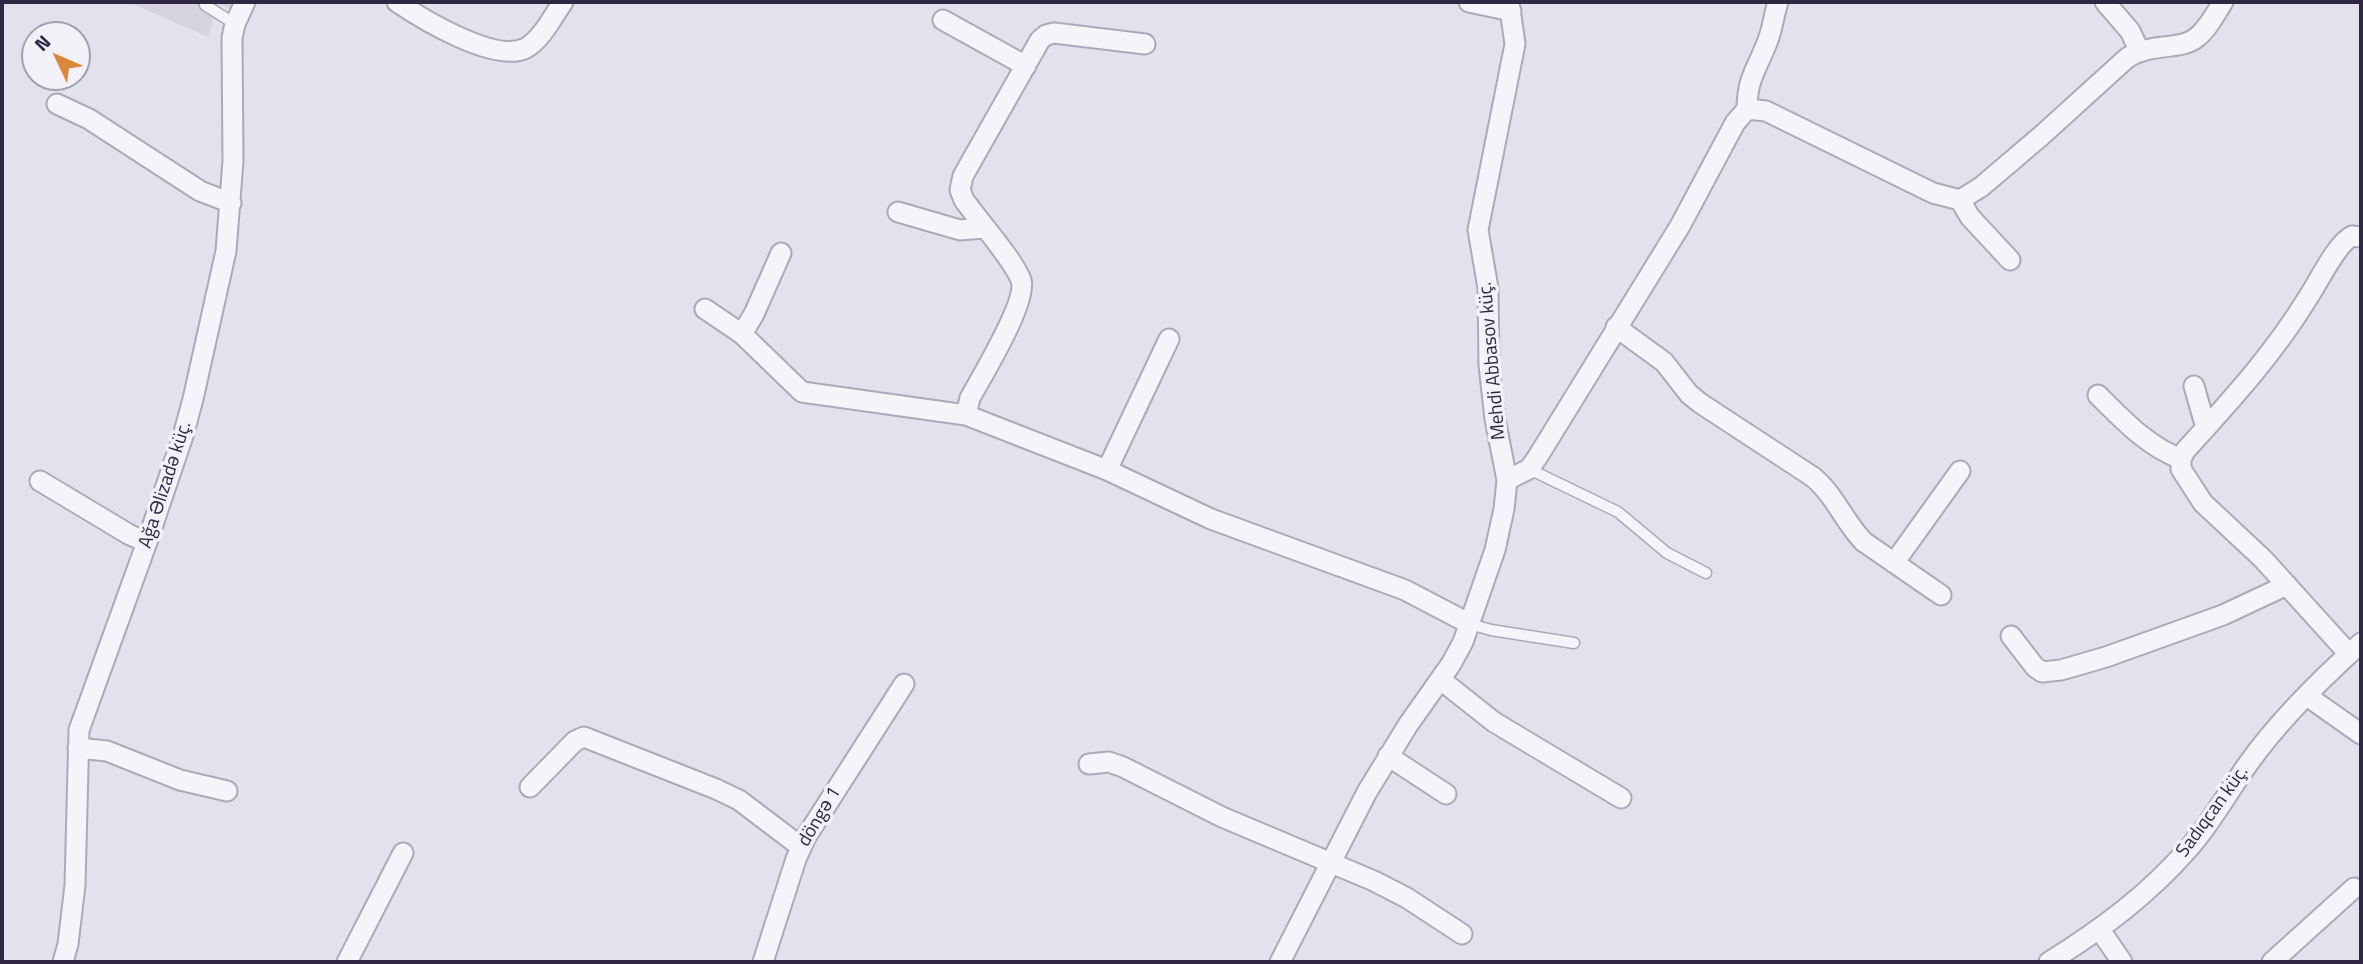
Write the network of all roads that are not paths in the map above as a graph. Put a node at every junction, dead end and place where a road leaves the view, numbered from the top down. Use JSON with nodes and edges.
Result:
{"nodes":[{"id":1,"x":246,"y":2,"type":"edge"},
{"id":2,"x":397,"y":2,"type":"edge"},
{"id":3,"x":564,"y":2,"type":"edge"},
{"id":4,"x":1469,"y":2,"type":"edge"},
{"id":5,"x":1778,"y":2,"type":"edge"},
{"id":6,"x":2105,"y":2,"type":"edge"},
{"id":7,"x":2223,"y":2,"type":"edge"},
{"id":8,"x":205,"y":5,"type":"dead end"},
{"id":9,"x":1510,"y":6,"type":"edge"},
{"id":10,"x":943,"y":20,"type":"dead end"},
{"id":11,"x":235,"y":24,"type":"junction"},
{"id":12,"x":1145,"y":44,"type":"dead end"},
{"id":13,"x":2139,"y":50,"type":"junction"},
{"id":14,"x":1026,"y":66,"type":"junction"},
{"id":15,"x":57,"y":104,"type":"dead end"},
{"id":16,"x":1747,"y":109,"type":"junction"},
{"id":17,"x":1961,"y":200,"type":"junction"},
{"id":18,"x":231,"y":203,"type":"junction"},
{"id":19,"x":898,"y":212,"type":"dead end"},
{"id":20,"x":984,"y":228,"type":"junction"},
{"id":21,"x":2361,"y":237,"type":"edge"},
{"id":22,"x":781,"y":253,"type":"dead end"},
{"id":23,"x":2010,"y":260,"type":"dead end"},
{"id":24,"x":705,"y":309,"type":"dead end"},
{"id":25,"x":1616,"y":327,"type":"junction"},
{"id":26,"x":742,"y":334,"type":"junction"},
{"id":27,"x":1169,"y":339,"type":"dead end"},
{"id":28,"x":2194,"y":386,"type":"dead end"},
{"id":29,"x":2098,"y":395,"type":"dead end"},
{"id":30,"x":965,"y":415,"type":"junction"},
{"id":31,"x":2206,"y":428,"type":"junction"},
{"id":32,"x":2181,"y":459,"type":"junction"},
{"id":33,"x":1529,"y":469,"type":"junction"},
{"id":34,"x":1107,"y":470,"type":"junction"},
{"id":35,"x":1960,"y":471,"type":"dead end"},
{"id":36,"x":1507,"y":480,"type":"junction"},
{"id":37,"x":40,"y":481,"type":"dead end"},
{"id":38,"x":147,"y":542,"type":"junction"},
{"id":39,"x":1894,"y":563,"type":"junction"},
{"id":40,"x":1706,"y":573,"type":"dead end"},
{"id":41,"x":2287,"y":585,"type":"junction"},
{"id":42,"x":1941,"y":595,"type":"dead end"},
{"id":43,"x":1470,"y":624,"type":"junction"},
{"id":44,"x":2011,"y":636,"type":"dead end"},
{"id":45,"x":1574,"y":643,"type":"dead end"},
{"id":46,"x":2355,"y":648,"type":"edge"},
{"id":47,"x":1441,"y":680,"type":"junction"},
{"id":48,"x":904,"y":684,"type":"dead end"},
{"id":49,"x":2307,"y":696,"type":"junction"},
{"id":50,"x":2361,"y":734,"type":"edge"},
{"id":51,"x":78,"y":748,"type":"junction"},
{"id":52,"x":1388,"y":757,"type":"junction"},
{"id":53,"x":1089,"y":764,"type":"dead end"},
{"id":54,"x":530,"y":786,"type":"dead end"},
{"id":55,"x":226,"y":791,"type":"dead end"},
{"id":56,"x":1446,"y":794,"type":"dead end"},
{"id":57,"x":1621,"y":798,"type":"dead end"},
{"id":58,"x":801,"y":847,"type":"junction"},
{"id":59,"x":403,"y":853,"type":"dead end"},
{"id":60,"x":1329,"y":863,"type":"junction"},
{"id":61,"x":2354,"y":888,"type":"dead end"},
{"id":62,"x":2100,"y":930,"type":"junction"},
{"id":63,"x":1462,"y":934,"type":"dead end"},
{"id":64,"x":63,"y":962,"type":"edge"},
{"id":65,"x":346,"y":962,"type":"edge"},
{"id":66,"x":763,"y":962,"type":"edge"},
{"id":67,"x":1280,"y":962,"type":"edge"},
{"id":68,"x":2049,"y":962,"type":"edge"},
{"id":69,"x":2122,"y":962,"type":"edge"},
{"id":70,"x":2272,"y":962,"type":"edge"}],
"edges":[{"from":1,"to":11,"type":"street","name":"Ağa Əlizadə küç."},
{"from":2,"to":3,"type":"street"},
{"from":4,"to":9,"type":"street"},
{"from":5,"to":16,"type":"street"},
{"from":6,"to":13,"type":"street"},
{"from":7,"to":13,"type":"street"},
{"from":8,"to":11,"type":"lane"},
{"from":9,"to":36,"type":"street","name":"Mehdi Abbasov küç."},
{"from":10,"to":14,"type":"street"},
{"from":11,"to":18,"type":"street","name":"Ağa Əlizadə küç."},
{"from":12,"to":14,"type":"street"},
{"from":13,"to":17,"type":"street"},
{"from":14,"to":20,"type":"street"},
{"from":15,"to":18,"type":"street"},
{"from":16,"to":17,"type":"street"},
{"from":16,"to":25,"type":"street"},
{"from":17,"to":23,"type":"street"},
{"from":18,"to":38,"type":"street","name":"Ağa Əlizadə küç."},
{"from":19,"to":20,"type":"street"},
{"from":20,"to":30,"type":"street"},
{"from":21,"to":31,"type":"street"},
{"from":22,"to":26,"type":"street"},
{"from":24,"to":26,"type":"street"},
{"from":25,"to":33,"type":"street"},
{"from":25,"to":39,"type":"street"},
{"from":26,"to":30,"type":"street"},
{"from":27,"to":34,"type":"street"},
{"from":28,"to":31,"type":"street"},
{"from":29,"to":32,"type":"street"},
{"from":30,"to":34,"type":"street"},
{"from":31,"to":32,"type":"street"},
{"from":32,"to":41,"type":"street"},
{"from":33,"to":36,"type":"street"},
{"from":33,"to":40,"type":"lane"},
{"from":34,"to":43,"type":"street"},
{"from":35,"to":39,"type":"street"},
{"from":36,"to":43,"type":"street","name":"Mehdi Abbasov küç."},
{"from":37,"to":38,"type":"street"},
{"from":38,"to":51,"type":"street","name":"Ağa Əlizadə küç."},
{"from":39,"to":42,"type":"street"},
{"from":41,"to":44,"type":"street"},
{"from":41,"to":46,"type":"street"},
{"from":43,"to":45,"type":"lane"},
{"from":43,"to":47,"type":"street","name":"Mehdi Abbasov küç."},
{"from":46,"to":49,"type":"street","name":"Sadıqcan küç."},
{"from":47,"to":52,"type":"street","name":"Mehdi Abbasov küç."},
{"from":47,"to":57,"type":"street"},
{"from":48,"to":58,"type":"street","name":"döngə 1"},
{"from":49,"to":50,"type":"street"},
{"from":49,"to":62,"type":"street","name":"Sadıqcan küç."},
{"from":51,"to":55,"type":"street"},
{"from":51,"to":64,"type":"street","name":"Ağa Əlizadə küç."},
{"from":52,"to":56,"type":"street"},
{"from":52,"to":60,"type":"street","name":"Mehdi Abbasov küç."},
{"from":53,"to":60,"type":"street"},
{"from":54,"to":58,"type":"street"},
{"from":58,"to":66,"type":"street","name":"döngə 1"},
{"from":59,"to":65,"type":"street"},
{"from":60,"to":63,"type":"street"},
{"from":60,"to":67,"type":"street","name":"Mehdi Abbasov küç."},
{"from":61,"to":70,"type":"street"},
{"from":62,"to":68,"type":"street","name":"Sadıqcan küç."},
{"from":62,"to":69,"type":"street"}]}
